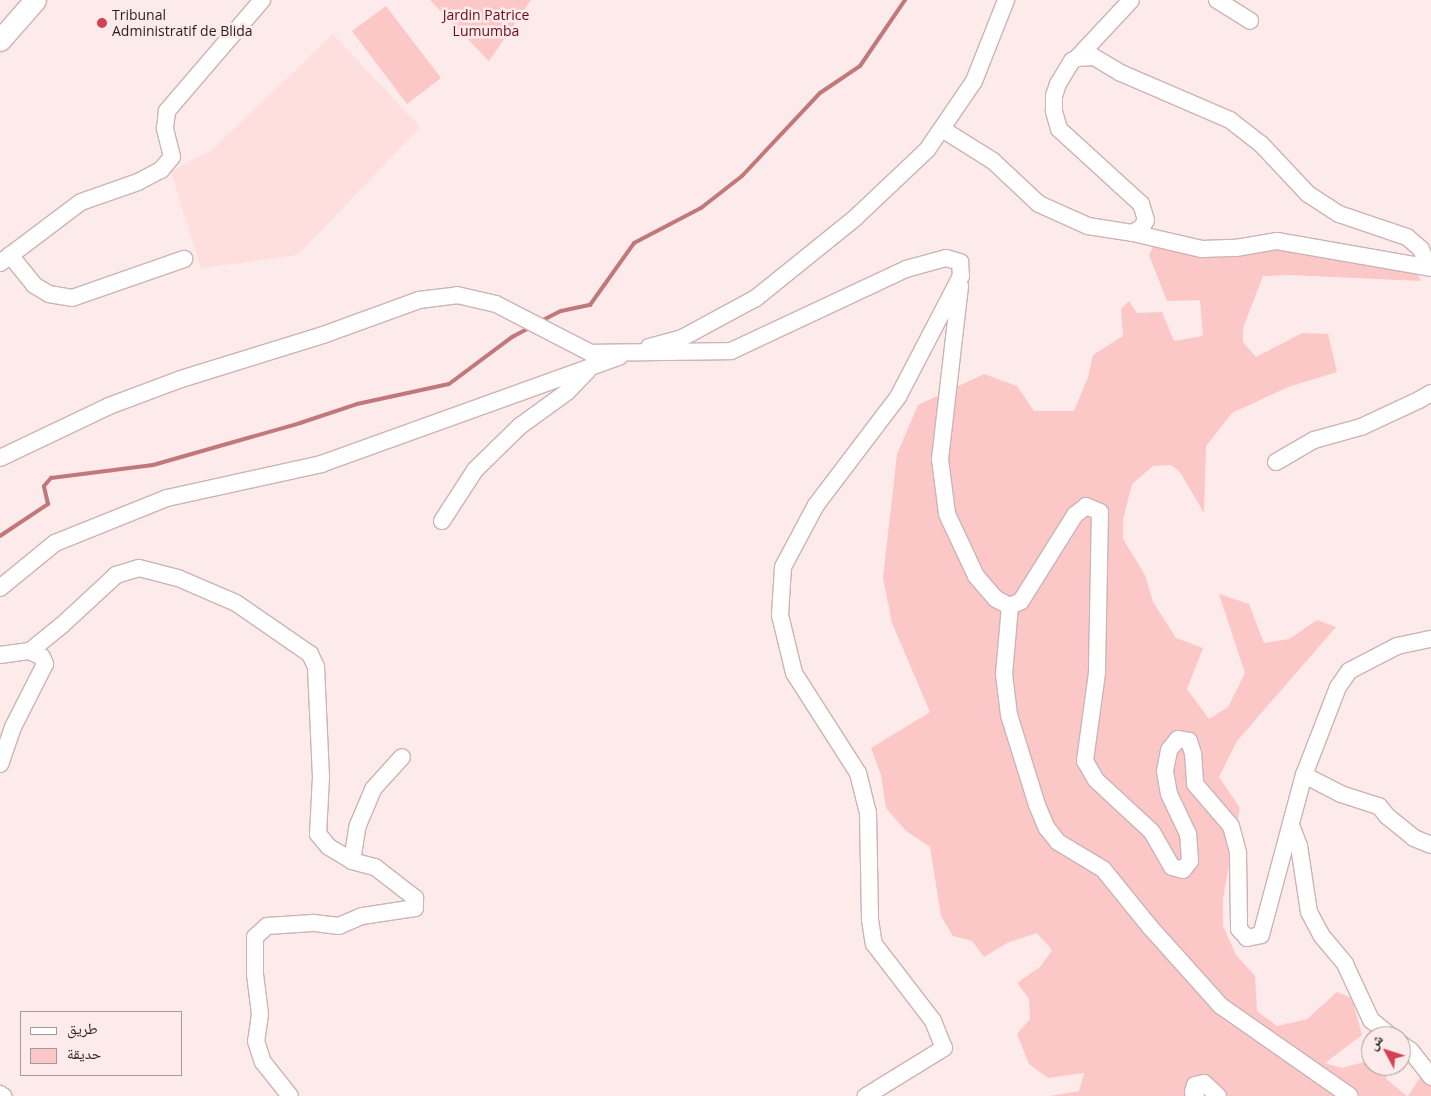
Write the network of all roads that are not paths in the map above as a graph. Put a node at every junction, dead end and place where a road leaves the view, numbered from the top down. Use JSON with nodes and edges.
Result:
{"nodes":[{"id":1,"x":35,"y":0,"type":"edge"},
{"id":2,"x":262,"y":0,"type":"edge"},
{"id":3,"x":1006,"y":0,"type":"edge"},
{"id":4,"x":1131,"y":0,"type":"edge"},
{"id":5,"x":1217,"y":0,"type":"edge"},
{"id":6,"x":1250,"y":21,"type":"dead end"},
{"id":7,"x":0,"y":40,"type":"edge"},
{"id":8,"x":1076,"y":58,"type":"junction"},
{"id":9,"x":942,"y":129,"type":"junction"},
{"id":10,"x":1133,"y":233,"type":"junction"},
{"id":11,"x":5,"y":259,"type":"edge"},
{"id":12,"x":184,"y":259,"type":"dead end"},
{"id":13,"x":1429,"y":267,"type":"edge"},
{"id":14,"x":961,"y":276,"type":"junction"},
{"id":15,"x":626,"y":354,"type":"junction"},
{"id":16,"x":591,"y":360,"type":"junction"},
{"id":17,"x":1431,"y":393,"type":"edge"},
{"id":18,"x":0,"y":458,"type":"edge"},
{"id":19,"x":1276,"y":462,"type":"dead end"},
{"id":20,"x":442,"y":522,"type":"dead end"},
{"id":21,"x":0,"y":588,"type":"edge"},
{"id":22,"x":1010,"y":606,"type":"junction"},
{"id":23,"x":1431,"y":639,"type":"edge"},
{"id":24,"x":30,"y":651,"type":"junction"},
{"id":25,"x":0,"y":655,"type":"edge"},
{"id":26,"x":402,"y":757,"type":"dead end"},
{"id":27,"x":0,"y":764,"type":"edge"},
{"id":28,"x":1304,"y":775,"type":"junction"},
{"id":29,"x":1291,"y":825,"type":"junction"},
{"id":30,"x":1431,"y":846,"type":"edge"},
{"id":31,"x":352,"y":861,"type":"junction"},
{"id":32,"x":1378,"y":1026,"type":"edge"},
{"id":33,"x":1411,"y":1051,"type":"edge"},
{"id":34,"x":1431,"y":1077,"type":"edge"},
{"id":35,"x":290,"y":1096,"type":"edge"},
{"id":36,"x":866,"y":1096,"type":"edge"},
{"id":37,"x":1196,"y":1096,"type":"edge"},
{"id":38,"x":1218,"y":1096,"type":"edge"},
{"id":39,"x":1350,"y":1096,"type":"edge"}],
"edges":[{"from":1,"to":7,"type":"main road"},
{"from":2,"to":11,"type":"street"},
{"from":3,"to":9,"type":"street"},
{"from":4,"to":8,"type":"street"},
{"from":5,"to":6,"type":"street"},
{"from":8,"to":10,"type":"street"},
{"from":8,"to":13,"type":"street"},
{"from":9,"to":10,"type":"street"},
{"from":9,"to":15,"type":"street"},
{"from":10,"to":13,"type":"street"},
{"from":11,"to":12,"type":"street"},
{"from":14,"to":15,"type":"street"},
{"from":14,"to":22,"type":"street"},
{"from":14,"to":36,"type":"street"},
{"from":15,"to":16,"type":"street"},
{"from":16,"to":18,"type":"street"},
{"from":16,"to":20,"type":"street"},
{"from":16,"to":21,"type":"street"},
{"from":17,"to":19,"type":"street"},
{"from":22,"to":29,"type":"street"},
{"from":22,"to":39,"type":"street"},
{"from":23,"to":28,"type":"street"},
{"from":24,"to":25,"type":"street"},
{"from":24,"to":27,"type":"street"},
{"from":24,"to":31,"type":"street"},
{"from":26,"to":31,"type":"street"},
{"from":28,"to":29,"type":"street"},
{"from":28,"to":30,"type":"street"},
{"from":29,"to":32,"type":"street"},
{"from":31,"to":35,"type":"street"},
{"from":33,"to":34,"type":"street"},
{"from":37,"to":38,"type":"street"}]}
